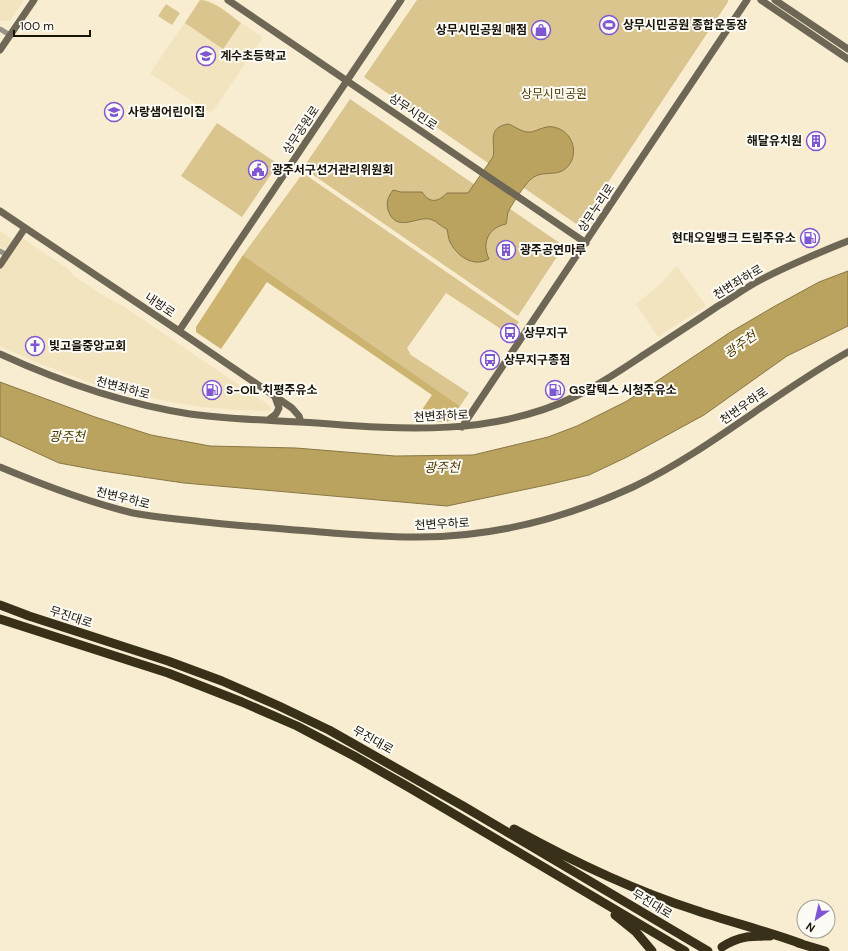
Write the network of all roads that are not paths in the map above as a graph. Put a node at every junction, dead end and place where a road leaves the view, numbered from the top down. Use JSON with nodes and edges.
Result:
{"nodes":[{"id":1,"x":34,"y":0,"type":"edge"},
{"id":2,"x":228,"y":0,"type":"edge"},
{"id":3,"x":401,"y":0,"type":"edge"},
{"id":4,"x":747,"y":0,"type":"edge"},
{"id":5,"x":761,"y":0,"type":"edge"},
{"id":6,"x":775,"y":0,"type":"edge"},
{"id":7,"x":0,"y":29,"type":"edge"},
{"id":8,"x":10,"y":35,"type":"junction"},
{"id":9,"x":848,"y":49,"type":"edge"},
{"id":10,"x":0,"y":50,"type":"edge"},
{"id":11,"x":848,"y":59,"type":"edge"},
{"id":12,"x":347,"y":81,"type":"junction"},
{"id":13,"x":0,"y":211,"type":"edge"},
{"id":14,"x":25,"y":228,"type":"junction"},
{"id":15,"x":848,"y":241,"type":"edge"},
{"id":16,"x":586,"y":243,"type":"junction"},
{"id":17,"x":0,"y":251,"type":"edge"},
{"id":18,"x":6,"y":255,"type":"junction"},
{"id":19,"x":0,"y":265,"type":"edge"},
{"id":20,"x":179,"y":331,"type":"junction"},
{"id":21,"x":848,"y":352,"type":"edge"},
{"id":22,"x":0,"y":354,"type":"edge"},
{"id":23,"x":275,"y":397,"type":"junction"},
{"id":24,"x":268,"y":420,"type":"junction"},
{"id":25,"x":301,"y":422,"type":"junction"},
{"id":26,"x":462,"y":427,"type":"junction"},
{"id":27,"x":0,"y":467,"type":"edge"},
{"id":28,"x":0,"y":605,"type":"edge"},
{"id":29,"x":0,"y":619,"type":"edge"},
{"id":30,"x":463,"y":806,"type":"junction"},
{"id":31,"x":577,"y":886,"type":"junction"},
{"id":32,"x":802,"y":944,"type":"junction"},
{"id":33,"x":722,"y":947,"type":"dead end"},
{"id":34,"x":652,"y":951,"type":"edge"},
{"id":35,"x":685,"y":951,"type":"edge"},
{"id":36,"x":708,"y":951,"type":"edge"},
{"id":37,"x":825,"y":951,"type":"edge"}],
"edges":[{"from":1,"to":8,"type":"street"},
{"from":2,"to":12,"type":"street","name":"상무시민로"},
{"from":3,"to":12,"type":"street","name":"상무공원로"},
{"from":4,"to":16,"type":"street","name":"상무누리로"},
{"from":5,"to":11,"type":"street"},
{"from":6,"to":9,"type":"street"},
{"from":7,"to":8,"type":"street"},
{"from":8,"to":10,"type":"street"},
{"from":12,"to":16,"type":"street","name":"상무시민로"},
{"from":12,"to":20,"type":"street","name":"상무공원로"},
{"from":13,"to":14,"type":"street","name":"내방로"},
{"from":14,"to":18,"type":"street"},
{"from":14,"to":20,"type":"street","name":"내방로"},
{"from":15,"to":26,"type":"street","name":"천변좌하로"},
{"from":16,"to":26,"type":"street","name":"상무누리로"},
{"from":17,"to":18,"type":"street"},
{"from":18,"to":19,"type":"street"},
{"from":20,"to":23,"type":"street","name":"내방로"},
{"from":21,"to":27,"type":"street","name":"천변우하로"},
{"from":22,"to":24,"type":"street","name":"천변좌하로"},
{"from":23,"to":24,"type":"street"},
{"from":23,"to":25,"type":"street","name":"내방로"},
{"from":24,"to":25,"type":"street","name":"천변좌하로"},
{"from":25,"to":26,"type":"street","name":"천변좌하로"},
{"from":28,"to":30,"type":"highway","name":"무진대로"},
{"from":29,"to":31,"type":"highway","name":"무진대로"},
{"from":30,"to":32,"type":"highway"},
{"from":30,"to":36,"type":"highway","name":"무진대로"},
{"from":31,"to":34,"type":"highway"},
{"from":31,"to":35,"type":"highway","name":"무진대로"},
{"from":32,"to":33,"type":"highway"},
{"from":32,"to":37,"type":"highway"}]}
